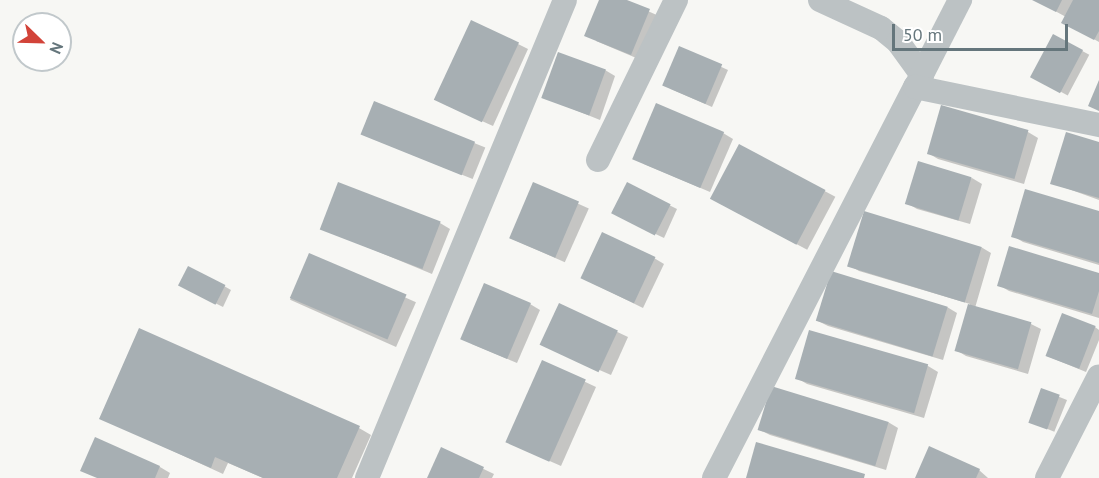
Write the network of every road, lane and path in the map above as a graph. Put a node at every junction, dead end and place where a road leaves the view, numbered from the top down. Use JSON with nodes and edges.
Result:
{"nodes":[{"id":1,"x":565,"y":0,"type":"edge"},
{"id":2,"x":676,"y":0,"type":"edge"},
{"id":3,"x":820,"y":0,"type":"edge"},
{"id":4,"x":960,"y":0,"type":"edge"},
{"id":5,"x":919,"y":81,"type":"junction"},
{"id":6,"x":1099,"y":125,"type":"edge"},
{"id":7,"x":598,"y":159,"type":"dead end"},
{"id":8,"x":1099,"y":376,"type":"edge"},
{"id":9,"x":367,"y":478,"type":"edge"},
{"id":10,"x":714,"y":478,"type":"edge"},
{"id":11,"x":1047,"y":478,"type":"edge"}],
"edges":[{"from":1,"to":9,"type":"street"},
{"from":2,"to":7,"type":"street"},
{"from":3,"to":5,"type":"street"},
{"from":4,"to":5,"type":"street"},
{"from":5,"to":6,"type":"street"},
{"from":5,"to":10,"type":"street"},
{"from":8,"to":11,"type":"street"}]}
